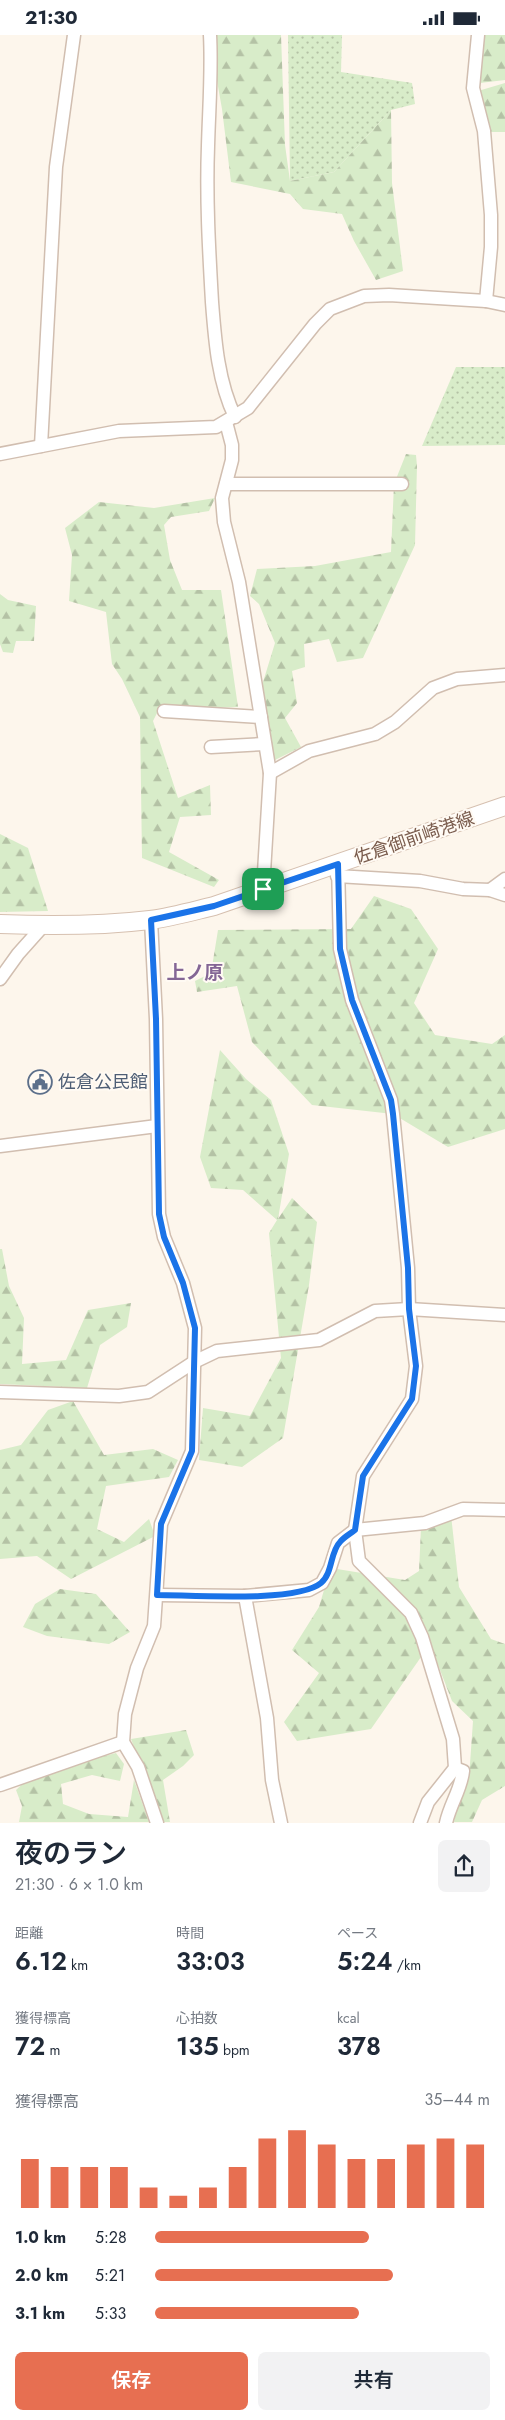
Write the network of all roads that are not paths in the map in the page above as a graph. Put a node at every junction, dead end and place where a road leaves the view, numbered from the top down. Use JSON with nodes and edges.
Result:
{"nodes":[{"id":1,"x":74,"y":35,"type":"edge"},
{"id":2,"x":210,"y":35,"type":"edge"},
{"id":3,"x":478,"y":35,"type":"edge"},
{"id":4,"x":486,"y":301,"type":"junction"},
{"id":5,"x":505,"y":305,"type":"edge"},
{"id":6,"x":230,"y":420,"type":"junction"},
{"id":7,"x":41,"y":446,"type":"junction"},
{"id":8,"x":0,"y":454,"type":"edge"},
{"id":9,"x":226,"y":484,"type":"junction"},
{"id":10,"x":402,"y":484,"type":"dead end"},
{"id":11,"x":505,"y":675,"type":"edge"},
{"id":12,"x":164,"y":711,"type":"dead end"},
{"id":13,"x":261,"y":717,"type":"junction"},
{"id":14,"x":265,"y":745,"type":"junction"},
{"id":15,"x":211,"y":747,"type":"dead end"},
{"id":16,"x":270,"y":773,"type":"junction"},
{"id":17,"x":505,"y":806,"type":"edge"},
{"id":18,"x":338,"y":870,"type":"junction"},
{"id":19,"x":505,"y":879,"type":"edge"},
{"id":20,"x":263,"y":889,"type":"junction"},
{"id":21,"x":490,"y":890,"type":"junction"},
{"id":22,"x":505,"y":895,"type":"edge"},
{"id":23,"x":151,"y":920,"type":"junction"},
{"id":24,"x":0,"y":924,"type":"edge"},
{"id":25,"x":43,"y":926,"type":"junction"},
{"id":26,"x":0,"y":979,"type":"edge"},
{"id":27,"x":158,"y":1126,"type":"junction"},
{"id":28,"x":0,"y":1146,"type":"edge"},
{"id":29,"x":409,"y":1309,"type":"junction"},
{"id":30,"x":505,"y":1315,"type":"edge"},
{"id":31,"x":194,"y":1362,"type":"junction"},
{"id":32,"x":0,"y":1392,"type":"edge"},
{"id":33,"x":505,"y":1509,"type":"edge"},
{"id":34,"x":355,"y":1530,"type":"junction"},
{"id":35,"x":157,"y":1595,"type":"junction"},
{"id":36,"x":245,"y":1596,"type":"junction"},
{"id":37,"x":123,"y":1742,"type":"junction"},
{"id":38,"x":455,"y":1768,"type":"junction"},
{"id":39,"x":0,"y":1785,"type":"edge"},
{"id":40,"x":157,"y":1823,"type":"edge"},
{"id":41,"x":281,"y":1823,"type":"edge"},
{"id":42,"x":420,"y":1823,"type":"edge"},
{"id":43,"x":446,"y":1823,"type":"edge"}],
"edges":[{"from":1,"to":7,"type":"street"},
{"from":2,"to":6,"type":"street"},
{"from":3,"to":4,"type":"street"},
{"from":4,"to":5,"type":"street"},
{"from":4,"to":6,"type":"street"},
{"from":6,"to":7,"type":"street"},
{"from":6,"to":9,"type":"street"},
{"from":7,"to":8,"type":"street"},
{"from":9,"to":10,"type":"street"},
{"from":9,"to":13,"type":"street"},
{"from":11,"to":16,"type":"street"},
{"from":12,"to":13,"type":"street"},
{"from":13,"to":14,"type":"street"},
{"from":14,"to":15,"type":"street"},
{"from":14,"to":16,"type":"street"},
{"from":16,"to":20,"type":"street"},
{"from":17,"to":18,"type":"main road","name":"佐倉御前崎港線"},
{"from":18,"to":20,"type":"main road","name":"佐倉御前崎港線"},
{"from":18,"to":21,"type":"street"},
{"from":18,"to":29,"type":"street"},
{"from":19,"to":21,"type":"street"},
{"from":20,"to":23,"type":"main road","name":"佐倉御前崎港線"},
{"from":21,"to":22,"type":"street"},
{"from":23,"to":25,"type":"main road","name":"佐倉御前崎港線"},
{"from":23,"to":27,"type":"street"},
{"from":24,"to":25,"type":"main road","name":"佐倉御前崎港線"},
{"from":25,"to":26,"type":"street"},
{"from":27,"to":28,"type":"street"},
{"from":27,"to":31,"type":"street"},
{"from":29,"to":30,"type":"street"},
{"from":29,"to":31,"type":"street"},
{"from":29,"to":34,"type":"street"},
{"from":31,"to":32,"type":"street"},
{"from":31,"to":35,"type":"street"},
{"from":33,"to":34,"type":"street"},
{"from":34,"to":36,"type":"street"},
{"from":34,"to":38,"type":"street"},
{"from":35,"to":36,"type":"street"},
{"from":35,"to":37,"type":"street"},
{"from":36,"to":41,"type":"street"},
{"from":37,"to":39,"type":"street"},
{"from":37,"to":40,"type":"street"},
{"from":38,"to":42,"type":"street"},
{"from":38,"to":43,"type":"street"}]}
